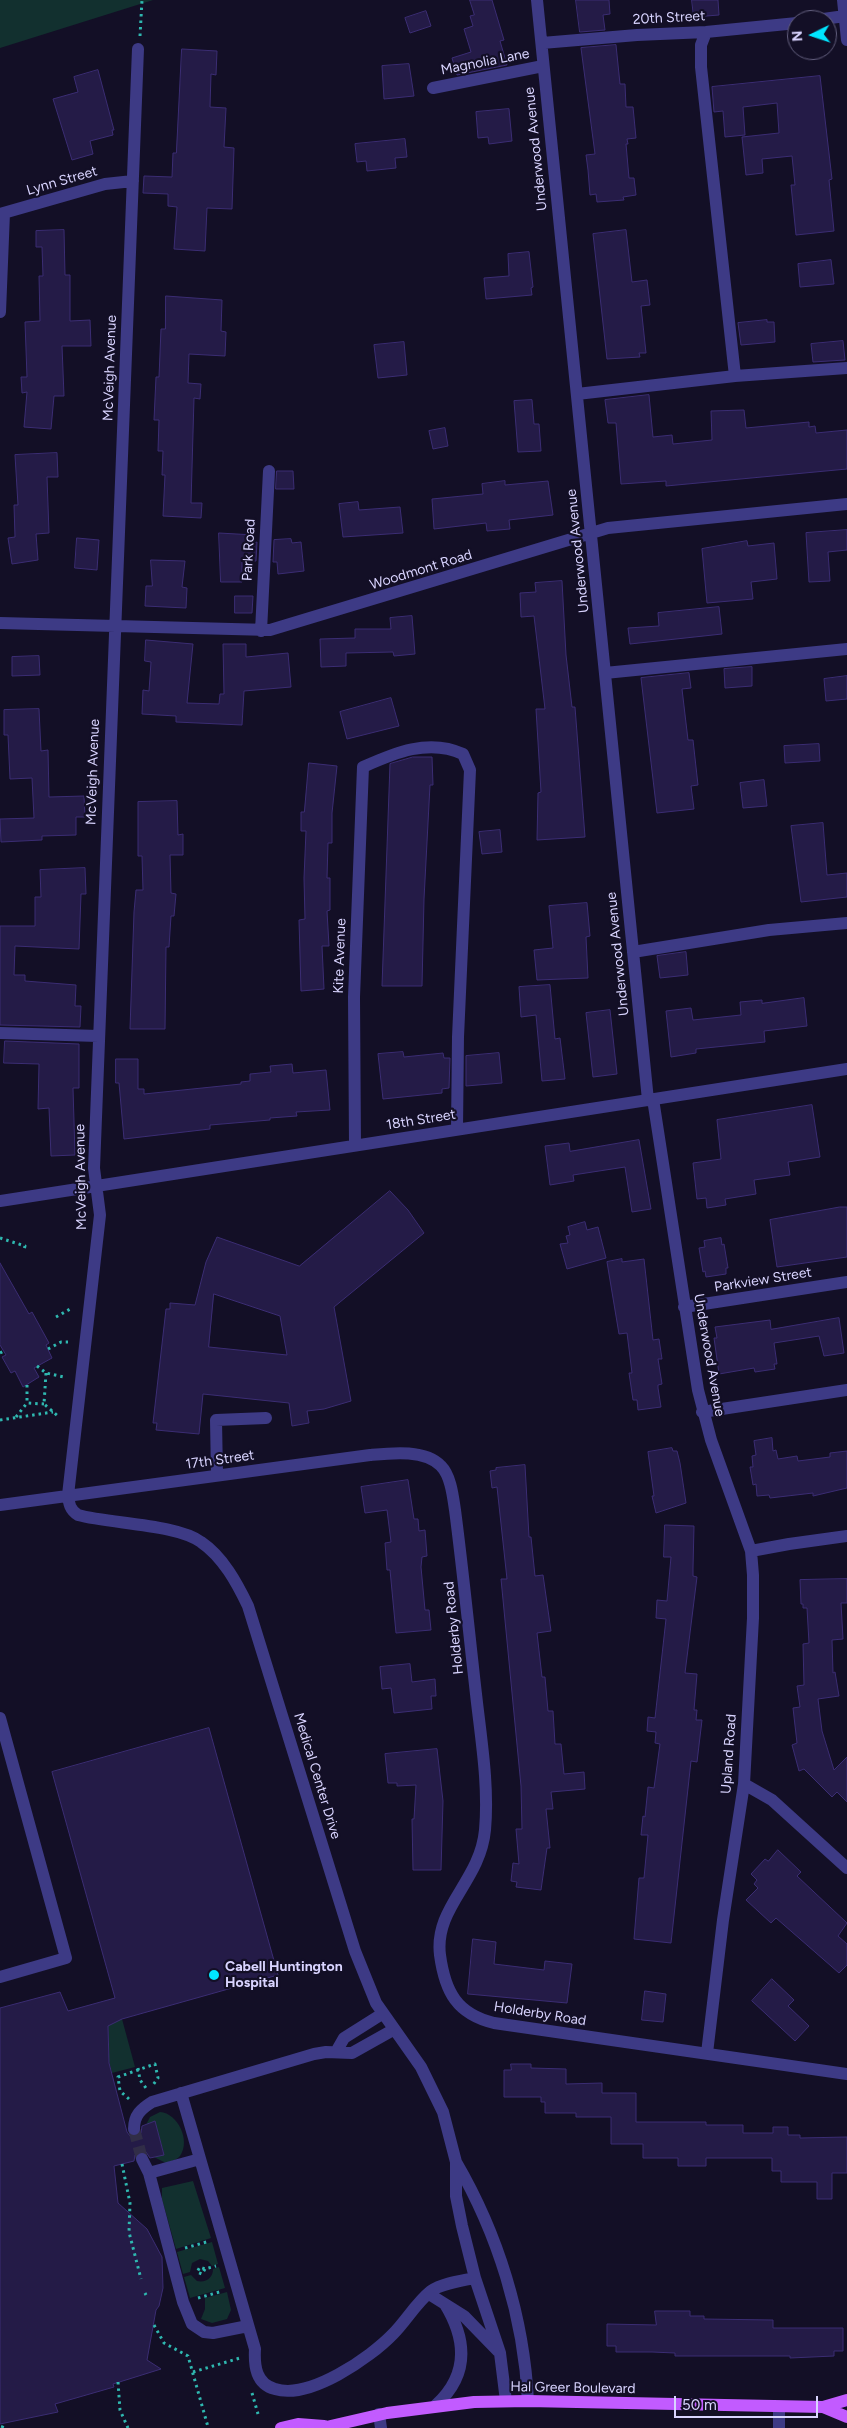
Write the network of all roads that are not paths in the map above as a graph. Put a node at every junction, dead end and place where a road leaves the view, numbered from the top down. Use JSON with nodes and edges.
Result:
{"nodes":[{"id":1,"x":537,"y":0,"type":"edge"},
{"id":2,"x":843,"y":0,"type":"edge"},
{"id":3,"x":844,"y":16,"type":"junction"},
{"id":4,"x":837,"y":17,"type":"edge"},
{"id":5,"x":787,"y":24,"type":"edge"},
{"id":6,"x":706,"y":32,"type":"junction"},
{"id":7,"x":847,"y":40,"type":"edge"},
{"id":8,"x":542,"y":43,"type":"junction"},
{"id":9,"x":138,"y":49,"type":"road end"},
{"id":10,"x":544,"y":66,"type":"junction"},
{"id":11,"x":433,"y":88,"type":"dead end"},
{"id":12,"x":133,"y":181,"type":"junction"},
{"id":13,"x":2,"y":214,"type":"edge"},
{"id":14,"x":0,"y":312,"type":"edge"},
{"id":15,"x":847,"y":368,"type":"edge"},
{"id":16,"x":735,"y":376,"type":"junction"},
{"id":17,"x":577,"y":394,"type":"junction"},
{"id":18,"x":269,"y":471,"type":"dead end"},
{"id":19,"x":847,"y":504,"type":"edge"},
{"id":20,"x":592,"y":533,"type":"junction"},
{"id":21,"x":0,"y":623,"type":"edge"},
{"id":22,"x":114,"y":627,"type":"junction"},
{"id":23,"x":260,"y":630,"type":"junction"},
{"id":24,"x":847,"y":649,"type":"edge"},
{"id":25,"x":605,"y":673,"type":"junction"},
{"id":26,"x":847,"y":923,"type":"edge"},
{"id":27,"x":633,"y":952,"type":"junction"},
{"id":28,"x":0,"y":1033,"type":"edge"},
{"id":29,"x":98,"y":1036,"type":"junction"},
{"id":30,"x":847,"y":1069,"type":"edge"},
{"id":31,"x":651,"y":1099,"type":"junction"},
{"id":32,"x":457,"y":1129,"type":"junction"},
{"id":33,"x":355,"y":1145,"type":"junction"},
{"id":34,"x":96,"y":1186,"type":"junction"},
{"id":35,"x":0,"y":1201,"type":"edge"},
{"id":36,"x":847,"y":1282,"type":"edge"},
{"id":37,"x":684,"y":1307,"type":"junction"},
{"id":38,"x":847,"y":1390,"type":"edge"},
{"id":39,"x":702,"y":1412,"type":"junction"},
{"id":40,"x":266,"y":1418,"type":"dead end"},
{"id":41,"x":441,"y":1466,"type":"joint"},
{"id":42,"x":217,"y":1476,"type":"junction"},
{"id":43,"x":68,"y":1495,"type":"junction"},
{"id":44,"x":0,"y":1505,"type":"edge"},
{"id":45,"x":847,"y":1536,"type":"edge"},
{"id":46,"x":751,"y":1551,"type":"junction"},
{"id":47,"x":0,"y":1718,"type":"edge"},
{"id":48,"x":744,"y":1784,"type":"junction"},
{"id":49,"x":847,"y":1868,"type":"edge"},
{"id":50,"x":0,"y":1977,"type":"edge"},
{"id":51,"x":382,"y":2014,"type":"junction"},
{"id":52,"x":393,"y":2030,"type":"junction"},
{"id":53,"x":336,"y":2052,"type":"junction"},
{"id":54,"x":707,"y":2052,"type":"junction"},
{"id":55,"x":847,"y":2074,"type":"edge"},
{"id":56,"x":181,"y":2093,"type":"junction"},
{"id":57,"x":134,"y":2129,"type":"tunnel mouth"},
{"id":58,"x":142,"y":2160,"type":"tunnel mouth"},
{"id":59,"x":200,"y":2160,"type":"junction"},
{"id":60,"x":456,"y":2162,"type":"junction"},
{"id":61,"x":149,"y":2173,"type":"junction"},
{"id":62,"x":475,"y":2278,"type":"junction"},
{"id":63,"x":429,"y":2294,"type":"junction"},
{"id":64,"x":445,"y":2304,"type":"junction"},
{"id":65,"x":248,"y":2326,"type":"junction"},
{"id":66,"x":500,"y":2353,"type":"junction"},
{"id":67,"x":847,"y":2400,"type":"edge"},
{"id":68,"x":506,"y":2401,"type":"junction"},
{"id":69,"x":528,"y":2401,"type":"junction"},
{"id":70,"x":436,"y":2405,"type":"junction"},
{"id":71,"x":779,"y":2407,"type":"junction"},
{"id":72,"x":823,"y":2407,"type":"junction"},
{"id":73,"x":379,"y":2414,"type":"junction"},
{"id":74,"x":847,"y":2416,"type":"edge"},
{"id":75,"x":323,"y":2427,"type":"edge"},
{"id":76,"x":281,"y":2428,"type":"edge"},
{"id":77,"x":381,"y":2428,"type":"edge"},
{"id":78,"x":779,"y":2428,"type":"edge"}],
"edges":[{"from":1,"to":8,"type":"street","name":"Underwood Avenue"},
{"from":2,"to":3,"type":"street"},
{"from":3,"to":4,"type":"street"},
{"from":3,"to":7,"type":"street"},
{"from":5,"to":6,"type":"street","name":"20th Street"},
{"from":6,"to":8,"type":"street","name":"20th Street"},
{"from":6,"to":16,"type":"street"},
{"from":8,"to":10,"type":"street","name":"Underwood Avenue"},
{"from":9,"to":12,"type":"street","name":"McVeigh Avenue"},
{"from":10,"to":11,"type":"street","name":"Magnolia Lane"},
{"from":10,"to":17,"type":"street","name":"Underwood Avenue"},
{"from":12,"to":13,"type":"street","name":"Lynn Street"},
{"from":12,"to":22,"type":"street","name":"McVeigh Avenue"},
{"from":13,"to":14,"type":"street"},
{"from":15,"to":16,"type":"street"},
{"from":16,"to":17,"type":"street"},
{"from":17,"to":20,"type":"street","name":"Underwood Avenue"},
{"from":18,"to":23,"type":"street","name":"Park Road"},
{"from":19,"to":20,"type":"street","name":"Woodmont Road"},
{"from":20,"to":23,"type":"street","name":"Woodmont Road"},
{"from":20,"to":25,"type":"street","name":"Underwood Avenue"},
{"from":21,"to":22,"type":"street","name":"Woodmont Road"},
{"from":22,"to":23,"type":"street","name":"Woodmont Road"},
{"from":22,"to":29,"type":"street","name":"McVeigh Avenue"},
{"from":24,"to":25,"type":"street"},
{"from":25,"to":27,"type":"street","name":"Underwood Avenue"},
{"from":26,"to":27,"type":"street"},
{"from":27,"to":31,"type":"street","name":"Underwood Avenue"},
{"from":28,"to":29,"type":"street"},
{"from":29,"to":34,"type":"street","name":"McVeigh Avenue"},
{"from":30,"to":31,"type":"street","name":"18th Street"},
{"from":31,"to":32,"type":"street","name":"18th Street"},
{"from":31,"to":37,"type":"street","name":"Underwood Avenue"},
{"from":32,"to":33,"type":"street","name":"18th Street"},
{"from":32,"to":33,"type":"street","name":"Kite Avenue"},
{"from":33,"to":34,"type":"street","name":"18th Street"},
{"from":34,"to":35,"type":"street","name":"18th Street"},
{"from":34,"to":43,"type":"street","name":"McVeigh Avenue"},
{"from":36,"to":37,"type":"street","name":"Parkview Street"},
{"from":37,"to":39,"type":"street","name":"Underwood Avenue"},
{"from":38,"to":39,"type":"street"},
{"from":39,"to":46,"type":"street","name":"Underwood Avenue"},
{"from":40,"to":42,"type":"street"},
{"from":41,"to":42,"type":"street","name":"17th Street"},
{"from":41,"to":54,"type":"street","name":"Holderby Road"},
{"from":42,"to":43,"type":"street","name":"17th Street"},
{"from":43,"to":44,"type":"street","name":"17th Street"},
{"from":43,"to":51,"type":"street","name":"Medical Center Drive"},
{"from":45,"to":46,"type":"street"},
{"from":46,"to":48,"type":"street","name":"Upland Road"},
{"from":47,"to":50,"type":"street"},
{"from":48,"to":49,"type":"street"},
{"from":48,"to":54,"type":"street","name":"Upland Road"},
{"from":51,"to":52,"type":"street","name":"Medical Center Drive"},
{"from":51,"to":53,"type":"street"},
{"from":52,"to":53,"type":"street"},
{"from":52,"to":60,"type":"street","name":"Medical Center Drive"},
{"from":53,"to":56,"type":"street"},
{"from":54,"to":55,"type":"street","name":"Holderby Road"},
{"from":56,"to":57,"type":"street"},
{"from":56,"to":59,"type":"street"},
{"from":58,"to":61,"type":"street"},
{"from":59,"to":61,"type":"street"},
{"from":59,"to":65,"type":"street"},
{"from":60,"to":62,"type":"street","name":"Medical Center Drive"},
{"from":60,"to":69,"type":"street","name":"Medical Center Drive"},
{"from":61,"to":65,"type":"street"},
{"from":62,"to":63,"type":"street"},
{"from":62,"to":66,"type":"street","name":"Medical Center Drive"},
{"from":63,"to":64,"type":"street"},
{"from":63,"to":65,"type":"street"},
{"from":64,"to":66,"type":"street"},
{"from":64,"to":70,"type":"street"},
{"from":66,"to":68,"type":"street","name":"Medical Center Drive"},
{"from":67,"to":72,"type":"main road","name":"Hal Greer Boulevard"},
{"from":68,"to":69,"type":"main road","name":"Hal Greer Boulevard"},
{"from":68,"to":70,"type":"main road","name":"Hal Greer Boulevard"},
{"from":69,"to":71,"type":"main road","name":"Hal Greer Boulevard"},
{"from":70,"to":73,"type":"main road","name":"Hal Greer Boulevard"},
{"from":71,"to":72,"type":"main road","name":"Hal Greer Boulevard"},
{"from":71,"to":78,"type":"street"},
{"from":72,"to":74,"type":"main road","name":"Hal Greer Boulevard"},
{"from":73,"to":75,"type":"main road","name":"Hal Greer Boulevard"},
{"from":73,"to":77,"type":"street"},
{"from":75,"to":76,"type":"main road","name":"Hal Greer Boulevard"}]}
